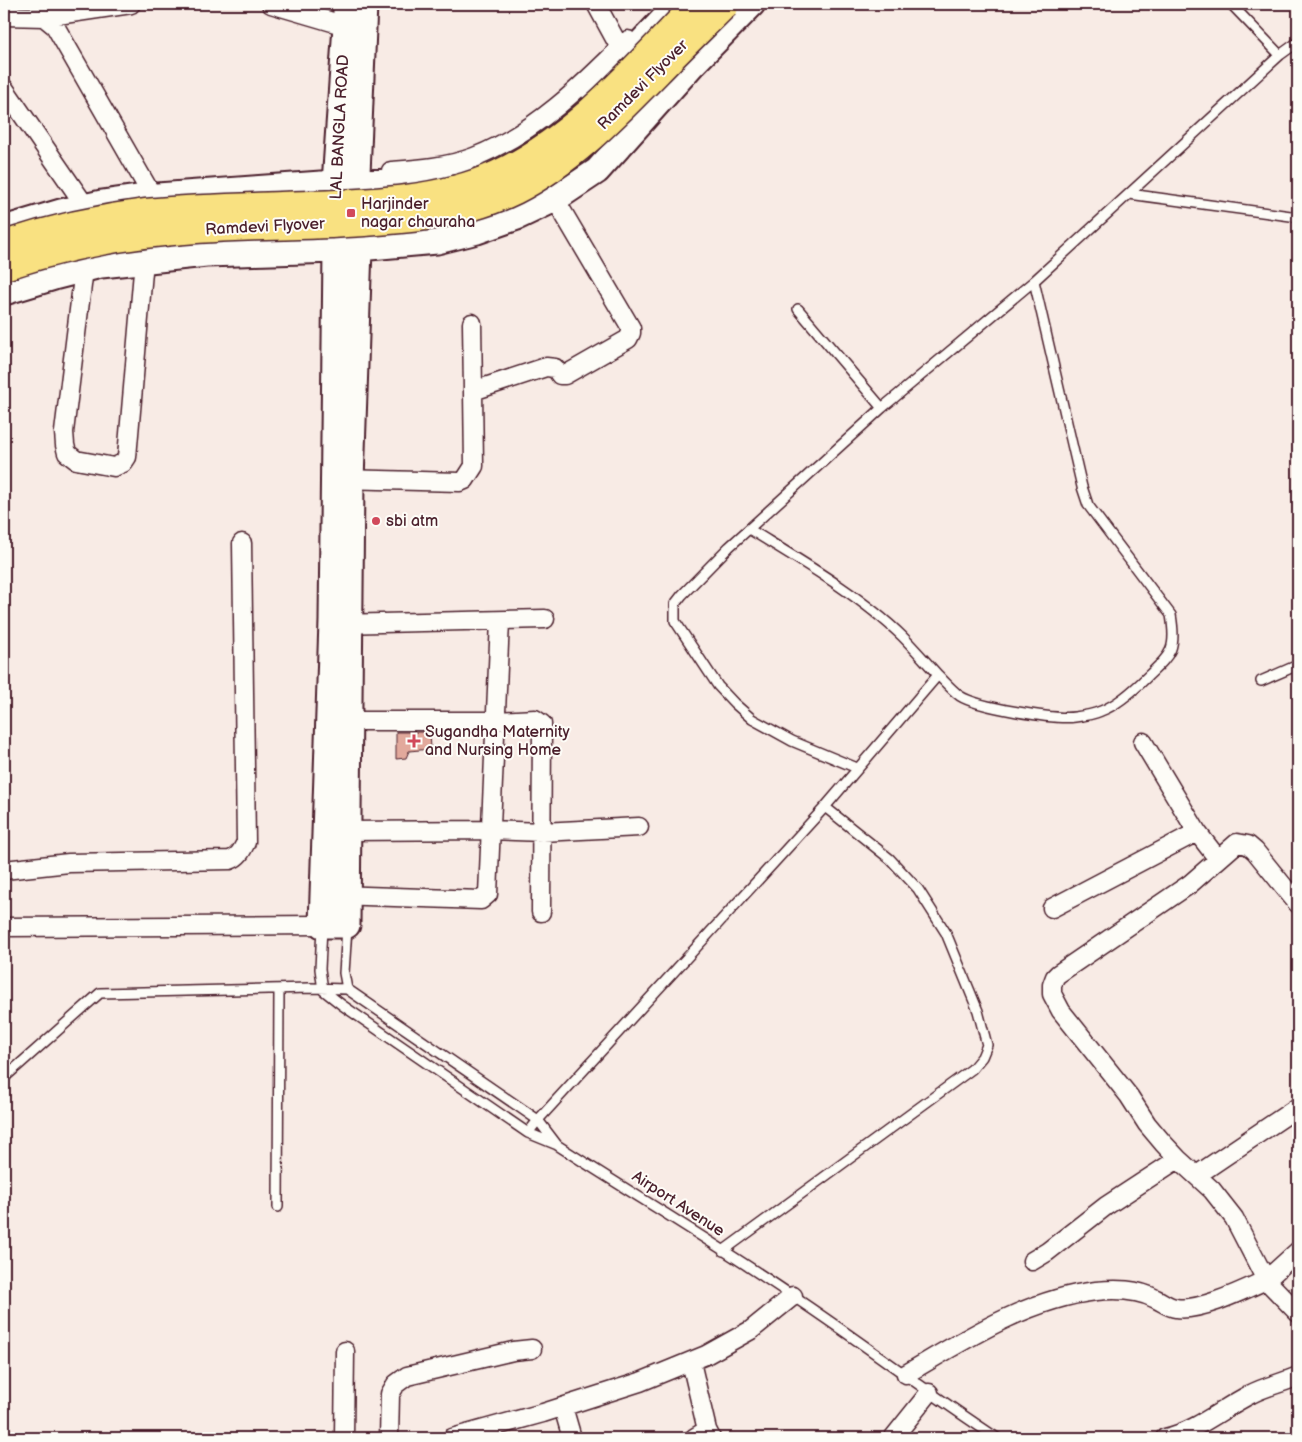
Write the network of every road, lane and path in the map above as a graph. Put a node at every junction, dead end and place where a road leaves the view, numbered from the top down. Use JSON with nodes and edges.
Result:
{"nodes":[{"id":1,"x":131,"y":4,"type":"edge"},
{"id":2,"x":271,"y":4,"type":"edge"},
{"id":3,"x":364,"y":4,"type":"edge"},
{"id":4,"x":596,"y":4,"type":"edge"},
{"id":5,"x":663,"y":4,"type":"edge"},
{"id":6,"x":679,"y":4,"type":"edge"},
{"id":7,"x":697,"y":4,"type":"edge"},
{"id":8,"x":725,"y":4,"type":"edge"},
{"id":9,"x":752,"y":4,"type":"edge"},
{"id":10,"x":1231,"y":4,"type":"edge"},
{"id":11,"x":346,"y":15,"type":"edge"},
{"id":12,"x":4,"y":16,"type":"edge"},
{"id":13,"x":44,"y":17,"type":"junction"},
{"id":14,"x":1298,"y":42,"type":"edge"},
{"id":15,"x":620,"y":48,"type":"junction"},
{"id":16,"x":1280,"y":56,"type":"junction"},
{"id":17,"x":6,"y":96,"type":"edge"},
{"id":18,"x":350,"y":180,"type":"junction"},
{"id":19,"x":1129,"y":194,"type":"junction"},
{"id":20,"x":153,"y":197,"type":"junction"},
{"id":21,"x":555,"y":199,"type":"junction"},
{"id":22,"x":86,"y":207,"type":"junction"},
{"id":23,"x":1298,"y":217,"type":"edge"},
{"id":24,"x":4,"y":229,"type":"edge"},
{"id":25,"x":4,"y":245,"type":"edge"},
{"id":26,"x":348,"y":249,"type":"junction"},
{"id":27,"x":144,"y":260,"type":"junction"},
{"id":28,"x":4,"y":266,"type":"edge"},
{"id":29,"x":84,"y":269,"type":"junction"},
{"id":30,"x":1034,"y":281,"type":"junction"},
{"id":31,"x":4,"y":292,"type":"edge"},
{"id":32,"x":798,"y":309,"type":"dead end"},
{"id":33,"x":472,"y":323,"type":"dead end"},
{"id":34,"x":473,"y":391,"type":"junction"},
{"id":35,"x":882,"y":408,"type":"junction"},
{"id":36,"x":343,"y":479,"type":"junction"},
{"id":37,"x":749,"y":529,"type":"junction"},
{"id":38,"x":242,"y":542,"type":"dead end"},
{"id":39,"x":544,"y":619,"type":"dead end"},
{"id":40,"x":500,"y":620,"type":"junction"},
{"id":41,"x":340,"y":624,"type":"junction"},
{"id":42,"x":1298,"y":665,"type":"edge"},
{"id":43,"x":938,"y":675,"type":"junction"},
{"id":44,"x":1261,"y":681,"type":"dead end"},
{"id":45,"x":339,"y":721,"type":"junction"},
{"id":46,"x":496,"y":722,"type":"junction"},
{"id":47,"x":1143,"y":742,"type":"dead end"},
{"id":48,"x":857,"y":768,"type":"junction"},
{"id":49,"x":825,"y":807,"type":"junction"},
{"id":50,"x":639,"y":827,"type":"dead end"},
{"id":51,"x":491,"y":830,"type":"junction"},
{"id":52,"x":347,"y":831,"type":"junction"},
{"id":53,"x":542,"y":832,"type":"junction"},
{"id":54,"x":1197,"y":832,"type":"junction"},
{"id":55,"x":1218,"y":859,"type":"junction"},
{"id":56,"x":4,"y":870,"type":"edge"},
{"id":57,"x":336,"y":895,"type":"junction"},
{"id":58,"x":1298,"y":904,"type":"edge"},
{"id":59,"x":1052,"y":908,"type":"dead end"},
{"id":60,"x":541,"y":912,"type":"dead end"},
{"id":61,"x":322,"y":925,"type":"junction"},
{"id":62,"x":347,"y":925,"type":"junction"},
{"id":63,"x":4,"y":927,"type":"edge"},
{"id":64,"x":280,"y":989,"type":"junction"},
{"id":65,"x":347,"y":989,"type":"junction"},
{"id":66,"x":323,"y":990,"type":"junction"},
{"id":67,"x":4,"y":1078,"type":"edge"},
{"id":68,"x":1296,"y":1112,"type":"edge"},
{"id":69,"x":538,"y":1120,"type":"junction"},
{"id":70,"x":528,"y":1133,"type":"junction"},
{"id":71,"x":558,"y":1145,"type":"junction"},
{"id":72,"x":1178,"y":1159,"type":"junction"},
{"id":73,"x":1197,"y":1175,"type":"junction"},
{"id":74,"x":278,"y":1207,"type":"dead end"},
{"id":75,"x":723,"y":1251,"type":"junction"},
{"id":76,"x":1298,"y":1251,"type":"edge"},
{"id":77,"x":1032,"y":1261,"type":"dead end"},
{"id":78,"x":1266,"y":1280,"type":"junction"},
{"id":79,"x":793,"y":1296,"type":"junction"},
{"id":80,"x":1298,"y":1313,"type":"edge"},
{"id":81,"x":532,"y":1349,"type":"dead end"},
{"id":82,"x":345,"y":1352,"type":"dead end"},
{"id":83,"x":690,"y":1362,"type":"junction"},
{"id":84,"x":906,"y":1374,"type":"junction"},
{"id":85,"x":1298,"y":1376,"type":"edge"},
{"id":86,"x":928,"y":1393,"type":"junction"},
{"id":87,"x":563,"y":1407,"type":"junction"},
{"id":88,"x":704,"y":1436,"type":"edge"},
{"id":89,"x":344,"y":1438,"type":"edge"},
{"id":90,"x":389,"y":1438,"type":"edge"},
{"id":91,"x":452,"y":1438,"type":"edge"},
{"id":92,"x":572,"y":1438,"type":"edge"},
{"id":93,"x":893,"y":1438,"type":"edge"},
{"id":94,"x":997,"y":1438,"type":"edge"},
{"id":95,"x":1164,"y":1438,"type":"edge"}],
"edges":[{"from":1,"to":13,"type":"street"},
{"from":2,"to":11,"type":"street"},
{"from":3,"to":18,"type":"main road","name":"LAL BANGLA ROAD"},
{"from":4,"to":15,"type":"street"},
{"from":5,"to":15,"type":"street"},
{"from":6,"to":18,"type":"main road"},
{"from":7,"to":25,"type":"highway","name":"Ramdevi Flyover","bridge":true},
{"from":8,"to":28,"type":"highway","name":"Ramdevi Flyover","bridge":true},
{"from":9,"to":21,"type":"main road"},
{"from":10,"to":16,"type":"lane"},
{"from":11,"to":18,"type":"main road","name":"LAL BANGLA ROAD"},
{"from":12,"to":13,"type":"street"},
{"from":13,"to":20,"type":"street"},
{"from":14,"to":16,"type":"lane"},
{"from":15,"to":18,"type":"street"},
{"from":16,"to":19,"type":"lane"},
{"from":17,"to":22,"type":"street"},
{"from":18,"to":20,"type":"main road"},
{"from":18,"to":26,"type":"main road","name":"LAL BANGLA ROAD"},
{"from":19,"to":23,"type":"lane"},
{"from":19,"to":30,"type":"lane"},
{"from":20,"to":22,"type":"main road"},
{"from":21,"to":26,"type":"main road"},
{"from":21,"to":34,"type":"street"},
{"from":22,"to":24,"type":"main road"},
{"from":26,"to":27,"type":"main road"},
{"from":26,"to":36,"type":"main road","name":"LAL BANGLA ROAD"},
{"from":27,"to":29,"type":"main road"},
{"from":27,"to":29,"type":"street"},
{"from":29,"to":31,"type":"main road"},
{"from":30,"to":35,"type":"lane"},
{"from":30,"to":43,"type":"lane"},
{"from":32,"to":35,"type":"lane"},
{"from":33,"to":34,"type":"street"},
{"from":34,"to":36,"type":"street"},
{"from":35,"to":37,"type":"lane"},
{"from":36,"to":41,"type":"main road","name":"LAL BANGLA ROAD"},
{"from":37,"to":43,"type":"lane"},
{"from":37,"to":48,"type":"lane"},
{"from":38,"to":56,"type":"street"},
{"from":39,"to":40,"type":"street"},
{"from":40,"to":41,"type":"street"},
{"from":40,"to":46,"type":"street"},
{"from":41,"to":45,"type":"main road","name":"LAL BANGLA ROAD"},
{"from":42,"to":44,"type":"lane"},
{"from":43,"to":48,"type":"lane"},
{"from":45,"to":46,"type":"street"},
{"from":45,"to":52,"type":"main road"},
{"from":45,"to":57,"type":"main road"},
{"from":46,"to":51,"type":"street"},
{"from":46,"to":53,"type":"street"},
{"from":47,"to":54,"type":"street"},
{"from":48,"to":49,"type":"lane"},
{"from":49,"to":69,"type":"lane"},
{"from":49,"to":75,"type":"lane"},
{"from":50,"to":53,"type":"street"},
{"from":51,"to":52,"type":"street"},
{"from":51,"to":53,"type":"street"},
{"from":51,"to":57,"type":"street"},
{"from":52,"to":57,"type":"main road"},
{"from":53,"to":60,"type":"street"},
{"from":54,"to":55,"type":"street"},
{"from":54,"to":59,"type":"street"},
{"from":55,"to":58,"type":"street"},
{"from":55,"to":72,"type":"street"},
{"from":57,"to":61,"type":"main road"},
{"from":57,"to":62,"type":"main road"},
{"from":61,"to":62,"type":"main road"},
{"from":61,"to":63,"type":"street"},
{"from":61,"to":66,"type":"lane"},
{"from":62,"to":65,"type":"lane"},
{"from":64,"to":66,"type":"lane"},
{"from":64,"to":67,"type":"lane"},
{"from":64,"to":74,"type":"lane"},
{"from":65,"to":66,"type":"lane"},
{"from":65,"to":69,"type":"lane","name":"Airport Avenue"},
{"from":66,"to":70,"type":"lane"},
{"from":68,"to":73,"type":"street"},
{"from":69,"to":70,"type":"lane"},
{"from":69,"to":71,"type":"lane","name":"Airport Avenue"},
{"from":70,"to":71,"type":"lane"},
{"from":71,"to":75,"type":"lane","name":"Airport Avenue"},
{"from":72,"to":73,"type":"street"},
{"from":72,"to":77,"type":"street"},
{"from":73,"to":78,"type":"street"},
{"from":75,"to":79,"type":"lane","name":"Airport Avenue"},
{"from":76,"to":78,"type":"street"},
{"from":78,"to":80,"type":"street"},
{"from":78,"to":84,"type":"street"},
{"from":79,"to":83,"type":"street"},
{"from":79,"to":84,"type":"lane","name":"Airport Avenue"},
{"from":81,"to":90,"type":"street"},
{"from":82,"to":89,"type":"street"},
{"from":83,"to":87,"type":"street"},
{"from":83,"to":88,"type":"street"},
{"from":84,"to":86,"type":"lane","name":"Airport Avenue"},
{"from":85,"to":95,"type":"street"},
{"from":86,"to":93,"type":"street"},
{"from":86,"to":94,"type":"lane","name":"Airport Avenue"},
{"from":87,"to":91,"type":"street"},
{"from":87,"to":92,"type":"street"}]}
